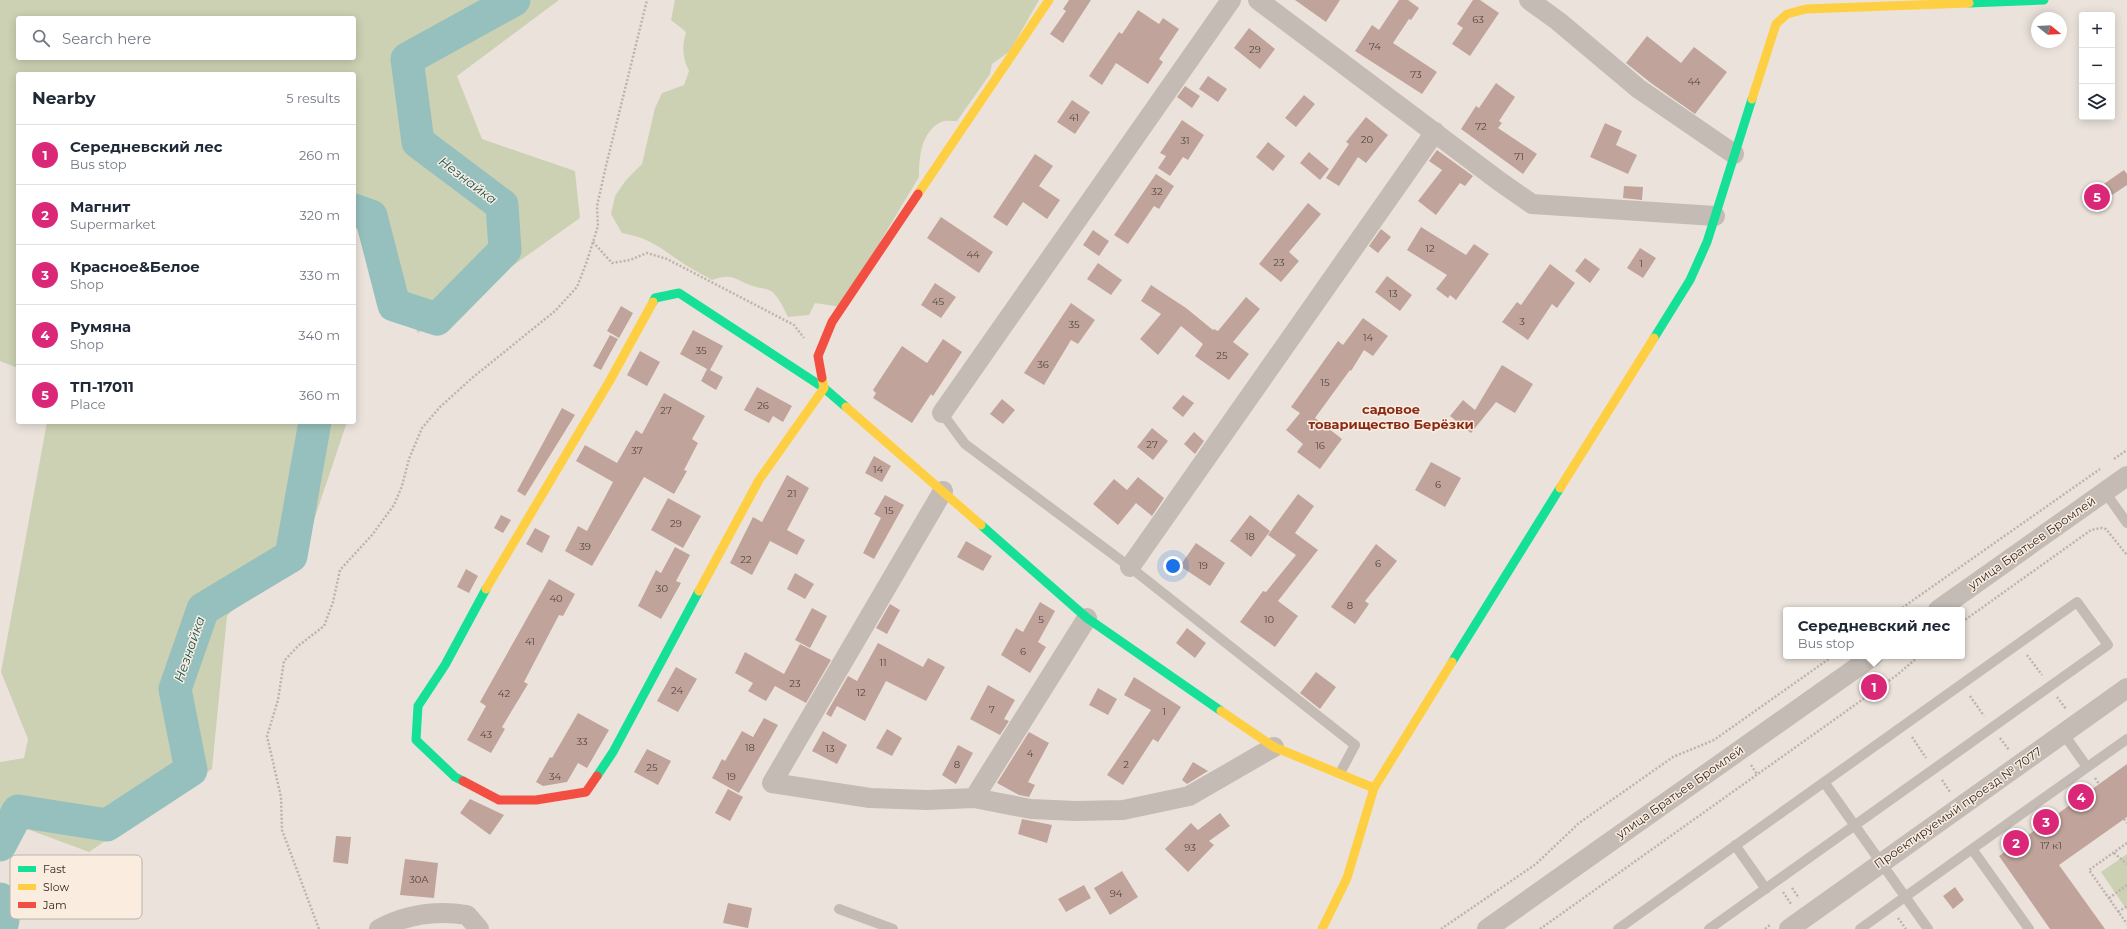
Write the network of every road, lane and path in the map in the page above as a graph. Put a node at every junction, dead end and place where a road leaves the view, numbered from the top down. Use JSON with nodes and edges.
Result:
{"nodes":[{"id":1,"x":647,"y":0,"type":"edge"},
{"id":2,"x":1049,"y":0,"type":"edge"},
{"id":3,"x":1231,"y":0,"type":"edge"},
{"id":4,"x":1258,"y":0,"type":"edge"},
{"id":5,"x":1529,"y":0,"type":"edge"},
{"id":6,"x":2044,"y":0,"type":"edge"},
{"id":7,"x":1435,"y":132,"type":"junction"},
{"id":8,"x":1734,"y":154,"type":"junction"},
{"id":9,"x":1715,"y":216,"type":"junction"},
{"id":10,"x":824,"y":388,"type":"junction"},
{"id":11,"x":942,"y":413,"type":"joint"},
{"id":12,"x":2127,"y":450,"type":"edge"},
{"id":13,"x":2108,"y":464,"type":"dead end"},
{"id":14,"x":2101,"y":469,"type":"dead end"},
{"id":15,"x":2127,"y":476,"type":"edge"},
{"id":16,"x":943,"y":491,"type":"junction"},
{"id":17,"x":2105,"y":492,"type":"junction"},
{"id":18,"x":2127,"y":523,"type":"edge"},
{"id":19,"x":2127,"y":556,"type":"edge"},
{"id":20,"x":1130,"y":567,"type":"junction"},
{"id":21,"x":1903,"y":607,"type":"edge"},
{"id":22,"x":1942,"y":607,"type":"edge"},
{"id":23,"x":1087,"y":618,"type":"junction"},
{"id":24,"x":1965,"y":620,"type":"edge"},
{"id":25,"x":1829,"y":659,"type":"edge"},
{"id":26,"x":1869,"y":659,"type":"edge"},
{"id":27,"x":1915,"y":659,"type":"edge"},
{"id":28,"x":2127,"y":688,"type":"edge"},
{"id":29,"x":2063,"y":733,"type":"junction"},
{"id":30,"x":2127,"y":739,"type":"edge"},
{"id":31,"x":1274,"y":747,"type":"junction"},
{"id":32,"x":2087,"y":767,"type":"junction"},
{"id":33,"x":1340,"y":774,"type":"junction"},
{"id":34,"x":1824,"y":782,"type":"junction"},
{"id":35,"x":1374,"y":788,"type":"junction"},
{"id":36,"x":974,"y":798,"type":"junction"},
{"id":37,"x":2124,"y":819,"type":"dead end"},
{"id":38,"x":2127,"y":823,"type":"edge"},
{"id":39,"x":1854,"y":826,"type":"junction"},
{"id":40,"x":2127,"y":843,"type":"edge"},
{"id":41,"x":1735,"y":845,"type":"junction"},
{"id":42,"x":1972,"y":849,"type":"junction"},
{"id":43,"x":2114,"y":852,"type":"junction"},
{"id":44,"x":1881,"y":863,"type":"junction"},
{"id":45,"x":2127,"y":864,"type":"edge"},
{"id":46,"x":1778,"y":885,"type":"junction"},
{"id":47,"x":2127,"y":885,"type":"edge"},
{"id":48,"x":1766,"y":889,"type":"junction"},
{"id":49,"x":1905,"y":897,"type":"junction"},
{"id":50,"x":2109,"y":898,"type":"junction"},
{"id":51,"x":1802,"y":902,"type":"dead end"},
{"id":52,"x":2127,"y":906,"type":"edge"},
{"id":53,"x":1794,"y":908,"type":"dead end"},
{"id":54,"x":839,"y":909,"type":"dead end"},
{"id":55,"x":2118,"y":912,"type":"junction"},
{"id":56,"x":2127,"y":924,"type":"edge"},
{"id":57,"x":320,"y":929,"type":"edge"},
{"id":58,"x":379,"y":929,"type":"edge"},
{"id":59,"x":479,"y":929,"type":"edge"},
{"id":60,"x":893,"y":929,"type":"edge"},
{"id":61,"x":1322,"y":929,"type":"edge"},
{"id":62,"x":1441,"y":929,"type":"edge"},
{"id":63,"x":1488,"y":929,"type":"edge"},
{"id":64,"x":1540,"y":929,"type":"edge"},
{"id":65,"x":1618,"y":929,"type":"edge"},
{"id":66,"x":1709,"y":929,"type":"edge"},
{"id":67,"x":1789,"y":929,"type":"edge"},
{"id":68,"x":1860,"y":929,"type":"edge"},
{"id":69,"x":1928,"y":929,"type":"edge"},
{"id":70,"x":2028,"y":929,"type":"edge"}],
"edges":[{"from":1,"to":57,"type":"path"},
{"from":2,"to":10,"type":"street"},
{"from":3,"to":11,"type":"street"},
{"from":4,"to":7,"type":"street"},
{"from":5,"to":8,"type":"street"},
{"from":6,"to":8,"type":"street"},
{"from":7,"to":9,"type":"street"},
{"from":7,"to":20,"type":"street"},
{"from":8,"to":9,"type":"street"},
{"from":9,"to":35,"type":"street"},
{"from":10,"to":10,"type":"street"},
{"from":10,"to":16,"type":"street"},
{"from":11,"to":20,"type":"lane"},
{"from":12,"to":13,"type":"path"},
{"from":14,"to":21,"type":"path"},
{"from":15,"to":17,"type":"street","name":"улица Братьев Бромлей"},
{"from":16,"to":23,"type":"street"},
{"from":16,"to":36,"type":"street"},
{"from":17,"to":18,"type":"lane"},
{"from":17,"to":22,"type":"street","name":"улица Братьев Бромлей"},
{"from":19,"to":24,"type":"path"},
{"from":20,"to":33,"type":"lane"},
{"from":23,"to":31,"type":"street"},
{"from":23,"to":36,"type":"street"},
{"from":25,"to":62,"type":"path"},
{"from":26,"to":63,"type":"street","name":"улица Братьев Бромлей"},
{"from":27,"to":64,"type":"path"},
{"from":28,"to":29,"type":"street","name":"Проектируемый проезд № 7077"},
{"from":29,"to":32,"type":"lane"},
{"from":29,"to":44,"type":"street","name":"Проектируемый проезд № 7077"},
{"from":30,"to":32,"type":"lane"},
{"from":31,"to":33,"type":"street"},
{"from":31,"to":36,"type":"street"},
{"from":32,"to":42,"type":"lane"},
{"from":33,"to":35,"type":"street"},
{"from":34,"to":39,"type":"lane"},
{"from":34,"to":39,"type":"lane"},
{"from":34,"to":41,"type":"lane"},
{"from":35,"to":61,"type":"street"},
{"from":37,"to":38,"type":"path"},
{"from":39,"to":44,"type":"lane"},
{"from":39,"to":46,"type":"lane"},
{"from":40,"to":43,"type":"path"},
{"from":41,"to":48,"type":"lane"},
{"from":41,"to":65,"type":"lane"},
{"from":42,"to":49,"type":"lane"},
{"from":42,"to":70,"type":"lane"},
{"from":43,"to":45,"type":"path"},
{"from":43,"to":50,"type":"path"},
{"from":44,"to":49,"type":"lane"},
{"from":44,"to":67,"type":"street","name":"Проектируемый проезд № 7077"},
{"from":46,"to":48,"type":"lane"},
{"from":46,"to":51,"type":"path"},
{"from":46,"to":53,"type":"path"},
{"from":47,"to":50,"type":"path"},
{"from":48,"to":66,"type":"lane"},
{"from":49,"to":68,"type":"lane"},
{"from":49,"to":69,"type":"lane"},
{"from":50,"to":55,"type":"path"},
{"from":52,"to":55,"type":"path"},
{"from":54,"to":60,"type":"lane"},
{"from":55,"to":56,"type":"path"},
{"from":58,"to":59,"type":"street"}]}
